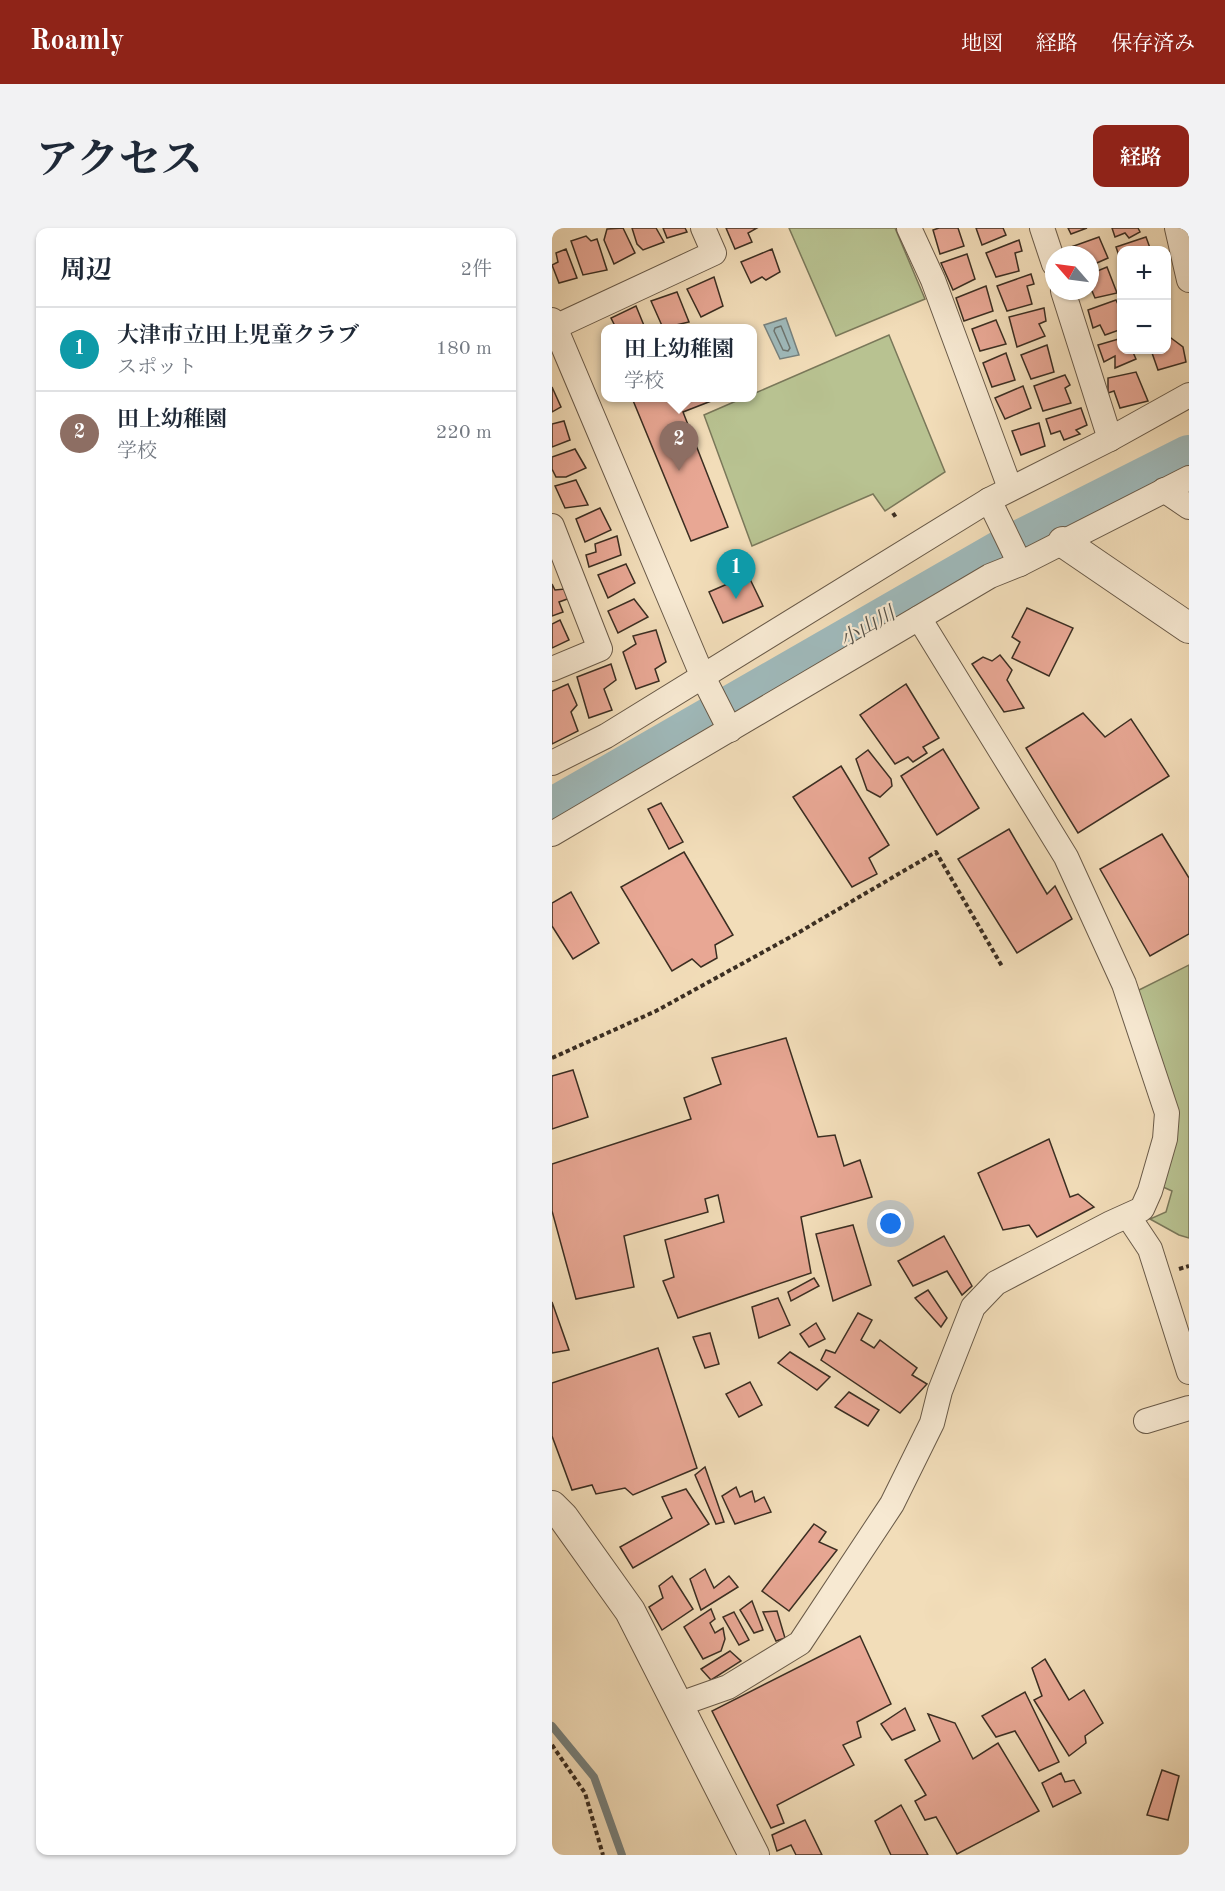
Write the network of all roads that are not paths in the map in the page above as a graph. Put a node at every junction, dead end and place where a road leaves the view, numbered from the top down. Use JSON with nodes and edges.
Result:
{"nodes":[{"id":1,"x":703,"y":228,"type":"edge"},
{"id":2,"x":909,"y":228,"type":"edge"},
{"id":3,"x":1042,"y":228,"type":"edge"},
{"id":4,"x":1177,"y":228,"type":"edge"},
{"id":5,"x":1048,"y":246,"type":"edge"},
{"id":6,"x":1189,"y":280,"type":"edge"},
{"id":7,"x":1066,"y":300,"type":"edge"},
{"id":8,"x":554,"y":324,"type":"edge"},
{"id":9,"x":1189,"y":395,"type":"edge"},
{"id":10,"x":1110,"y":439,"type":"junction"},
{"id":11,"x":1189,"y":478,"type":"edge"},
{"id":12,"x":1010,"y":488,"type":"junction"},
{"id":13,"x":1164,"y":490,"type":"junction"},
{"id":14,"x":988,"y":500,"type":"junction"},
{"id":15,"x":1189,"y":507,"type":"edge"},
{"id":16,"x":552,"y":526,"type":"edge"},
{"id":17,"x":1063,"y":542,"type":"junction"},
{"id":18,"x":559,"y":564,"type":"edge"},
{"id":19,"x":1020,"y":564,"type":"junction"},
{"id":20,"x":919,"y":618,"type":"junction"},
{"id":21,"x":1189,"y":628,"type":"edge"},
{"id":22,"x":552,"y":669,"type":"edge"},
{"id":23,"x":702,"y":675,"type":"junction"},
{"id":24,"x":730,"y":730,"type":"junction"},
{"id":25,"x":552,"y":763,"type":"edge"},
{"id":26,"x":552,"y":834,"type":"edge"},
{"id":27,"x":1128,"y":1216,"type":"junction"},
{"id":28,"x":1189,"y":1372,"type":"edge"},
{"id":29,"x":1189,"y":1408,"type":"edge"},
{"id":30,"x":1146,"y":1421,"type":"dead end"},
{"id":31,"x":552,"y":1506,"type":"edge"},
{"id":32,"x":677,"y":1705,"type":"junction"},
{"id":33,"x":754,"y":1855,"type":"edge"}],
"edges":[{"from":1,"to":8,"type":"street"},
{"from":2,"to":12,"type":"street"},
{"from":3,"to":5,"type":"street"},
{"from":4,"to":6,"type":"street"},
{"from":7,"to":10,"type":"street"},
{"from":8,"to":23,"type":"street"},
{"from":9,"to":10,"type":"street"},
{"from":10,"to":12,"type":"street"},
{"from":11,"to":13,"type":"street"},
{"from":12,"to":14,"type":"street"},
{"from":13,"to":15,"type":"street"},
{"from":13,"to":17,"type":"street"},
{"from":14,"to":19,"type":"street"},
{"from":14,"to":23,"type":"street"},
{"from":16,"to":18,"type":"street"},
{"from":17,"to":19,"type":"street"},
{"from":17,"to":21,"type":"street"},
{"from":18,"to":22,"type":"street"},
{"from":19,"to":20,"type":"street"},
{"from":20,"to":24,"type":"street"},
{"from":20,"to":27,"type":"street"},
{"from":23,"to":24,"type":"street"},
{"from":23,"to":25,"type":"street"},
{"from":24,"to":26,"type":"street"},
{"from":27,"to":28,"type":"street"},
{"from":27,"to":32,"type":"street"},
{"from":29,"to":30,"type":"street"},
{"from":31,"to":32,"type":"street"},
{"from":32,"to":33,"type":"street"}]}
